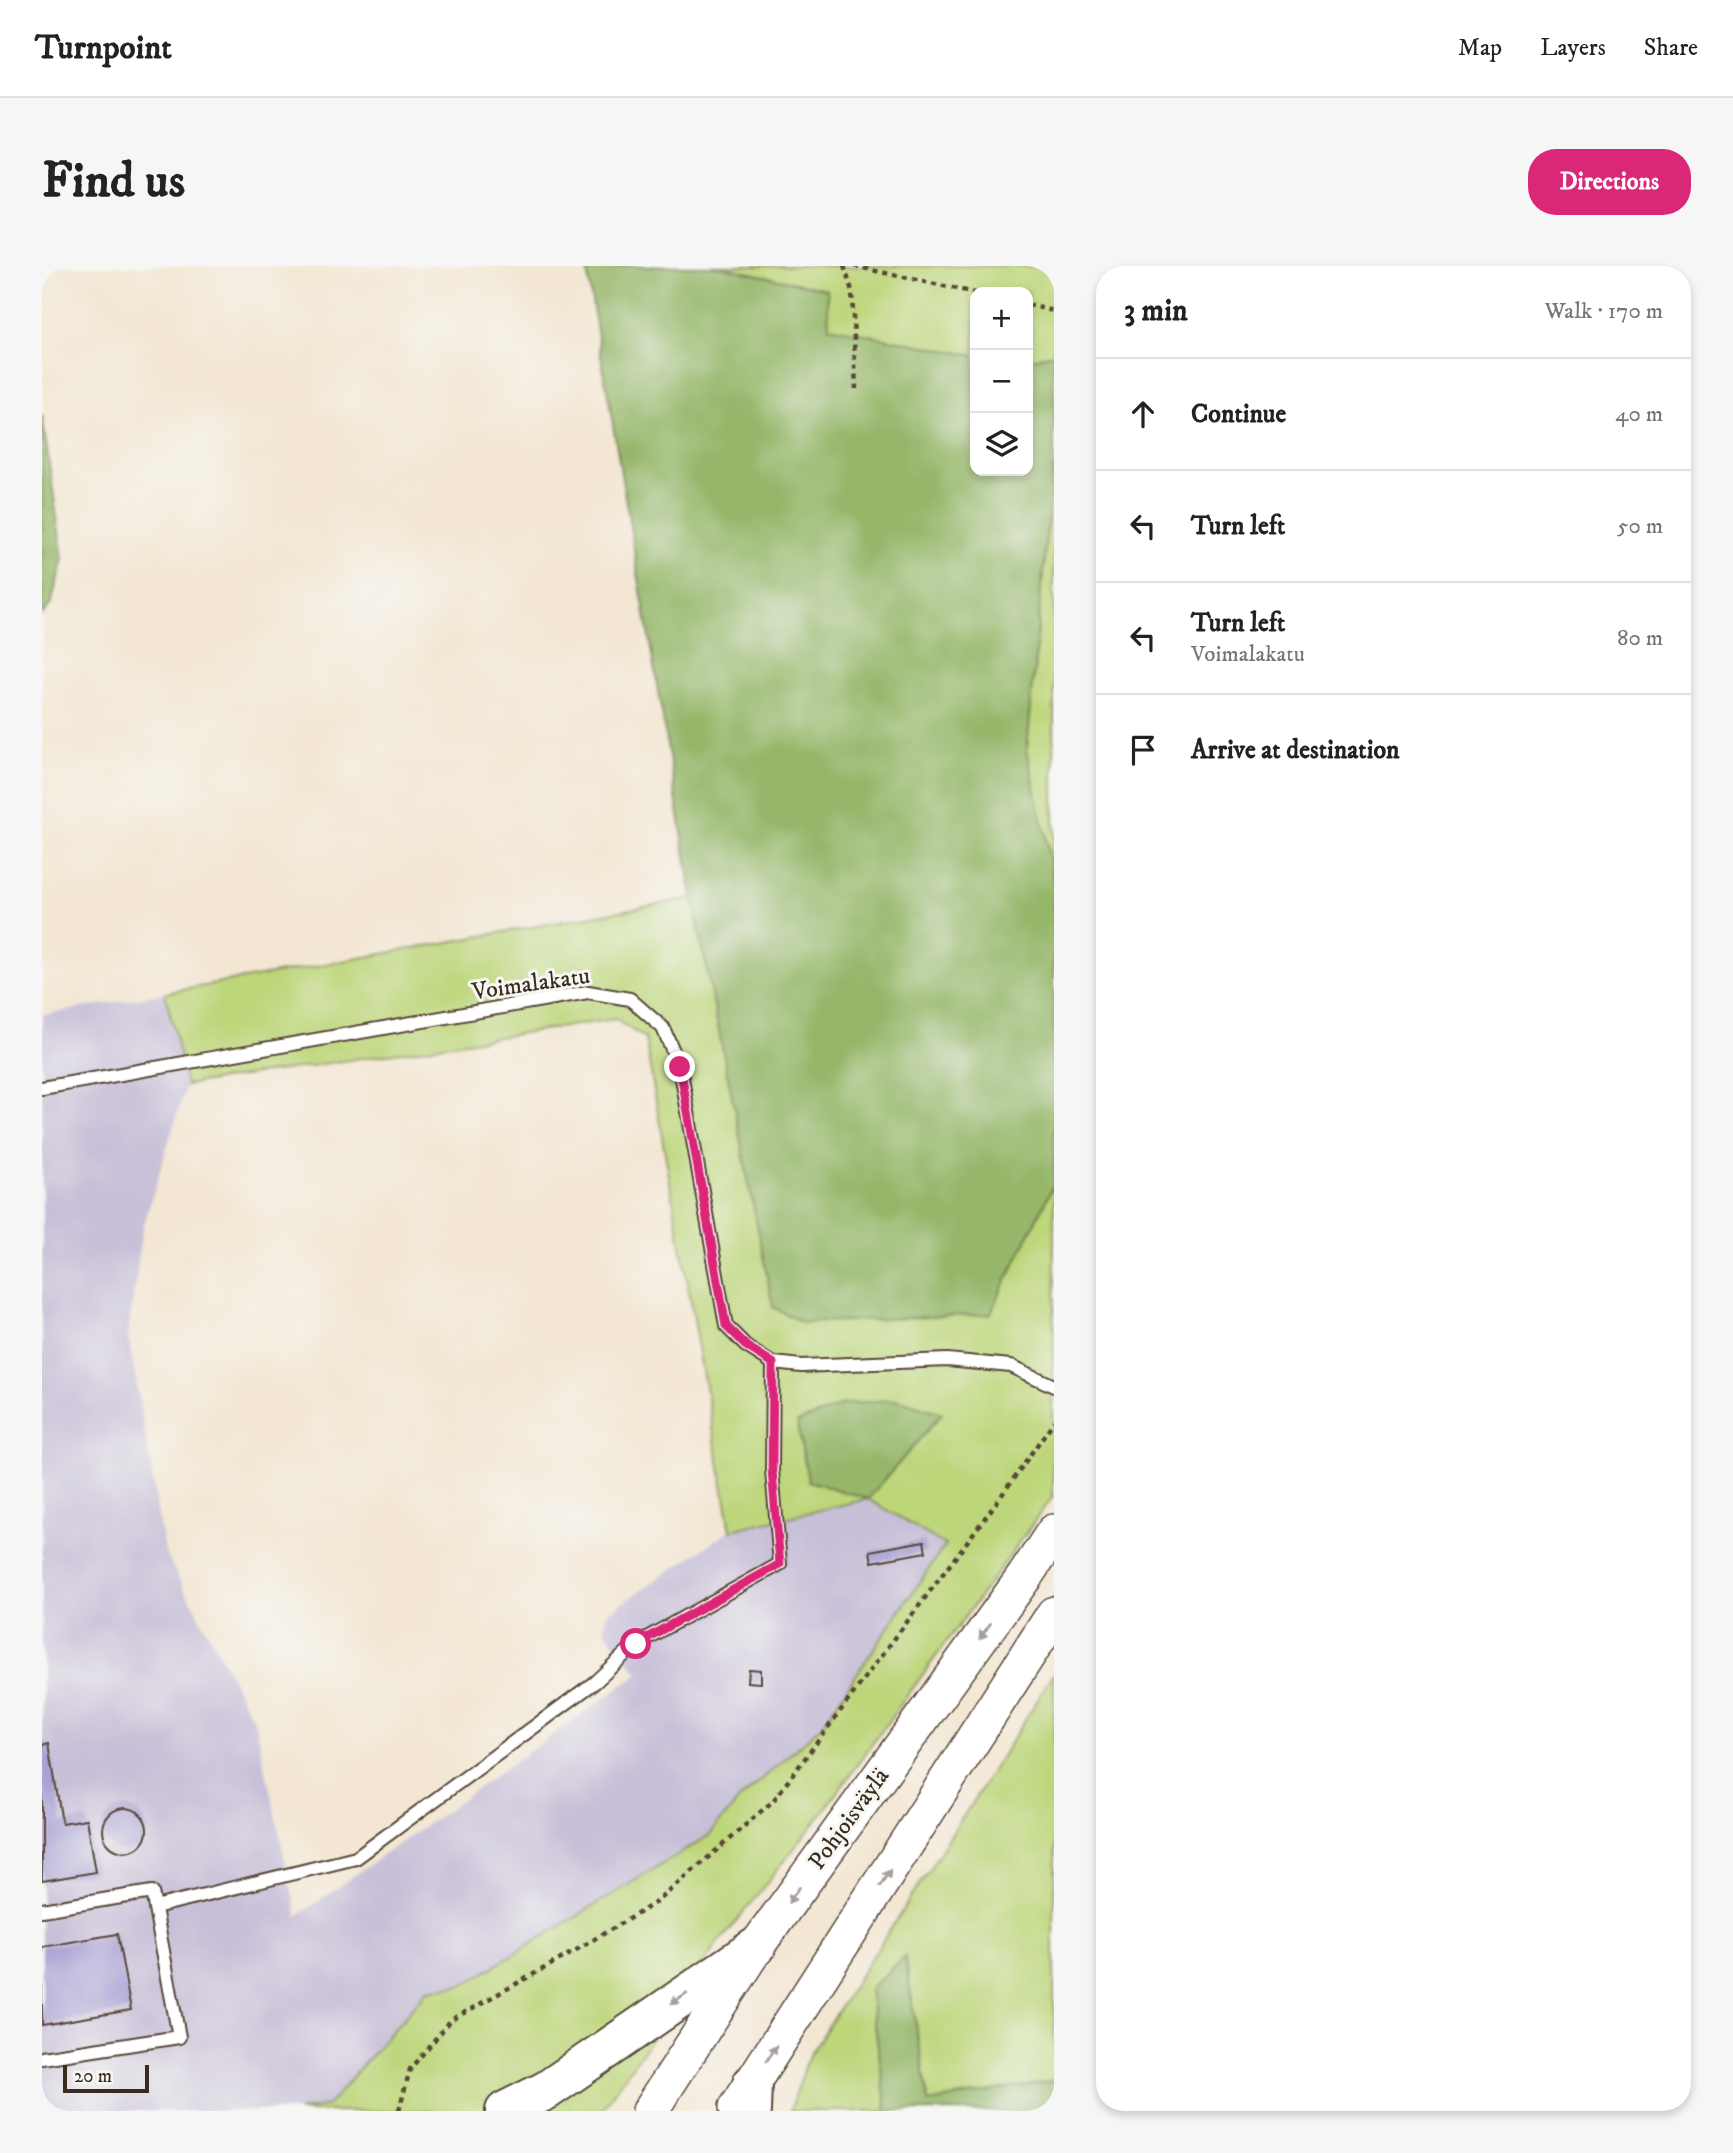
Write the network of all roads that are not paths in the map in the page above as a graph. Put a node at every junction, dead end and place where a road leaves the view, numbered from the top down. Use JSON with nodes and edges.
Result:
{"nodes":[{"id":1,"x":42,"y":1088,"type":"edge"},
{"id":2,"x":773,"y":1363,"type":"junction"},
{"id":3,"x":1054,"y":1387,"type":"edge"},
{"id":4,"x":1054,"y":1532,"type":"edge"},
{"id":5,"x":1054,"y":1614,"type":"edge"},
{"id":6,"x":155,"y":1907,"type":"junction"},
{"id":7,"x":42,"y":1910,"type":"edge"},
{"id":8,"x":756,"y":1947,"type":"junction"},
{"id":9,"x":42,"y":2058,"type":"edge"},
{"id":10,"x":746,"y":2102,"type":"edge"},
{"id":11,"x":505,"y":2111,"type":"edge"},
{"id":12,"x":650,"y":2111,"type":"edge"}],
"edges":[{"from":1,"to":2,"type":"lane","name":"Voimalakatu"},
{"from":2,"to":3,"type":"lane","name":"Voimalakatu"},
{"from":2,"to":6,"type":"lane"},
{"from":4,"to":8,"type":"main road","name":"Pohjoisväylä","one_way":true},
{"from":10,"to":5,"type":"main road","one_way":true},
{"from":6,"to":7,"type":"lane"},
{"from":6,"to":9,"type":"lane"},
{"from":8,"to":11,"type":"highway","one_way":true},
{"from":8,"to":12,"type":"main road","name":"Pohjoisväylä"}]}
